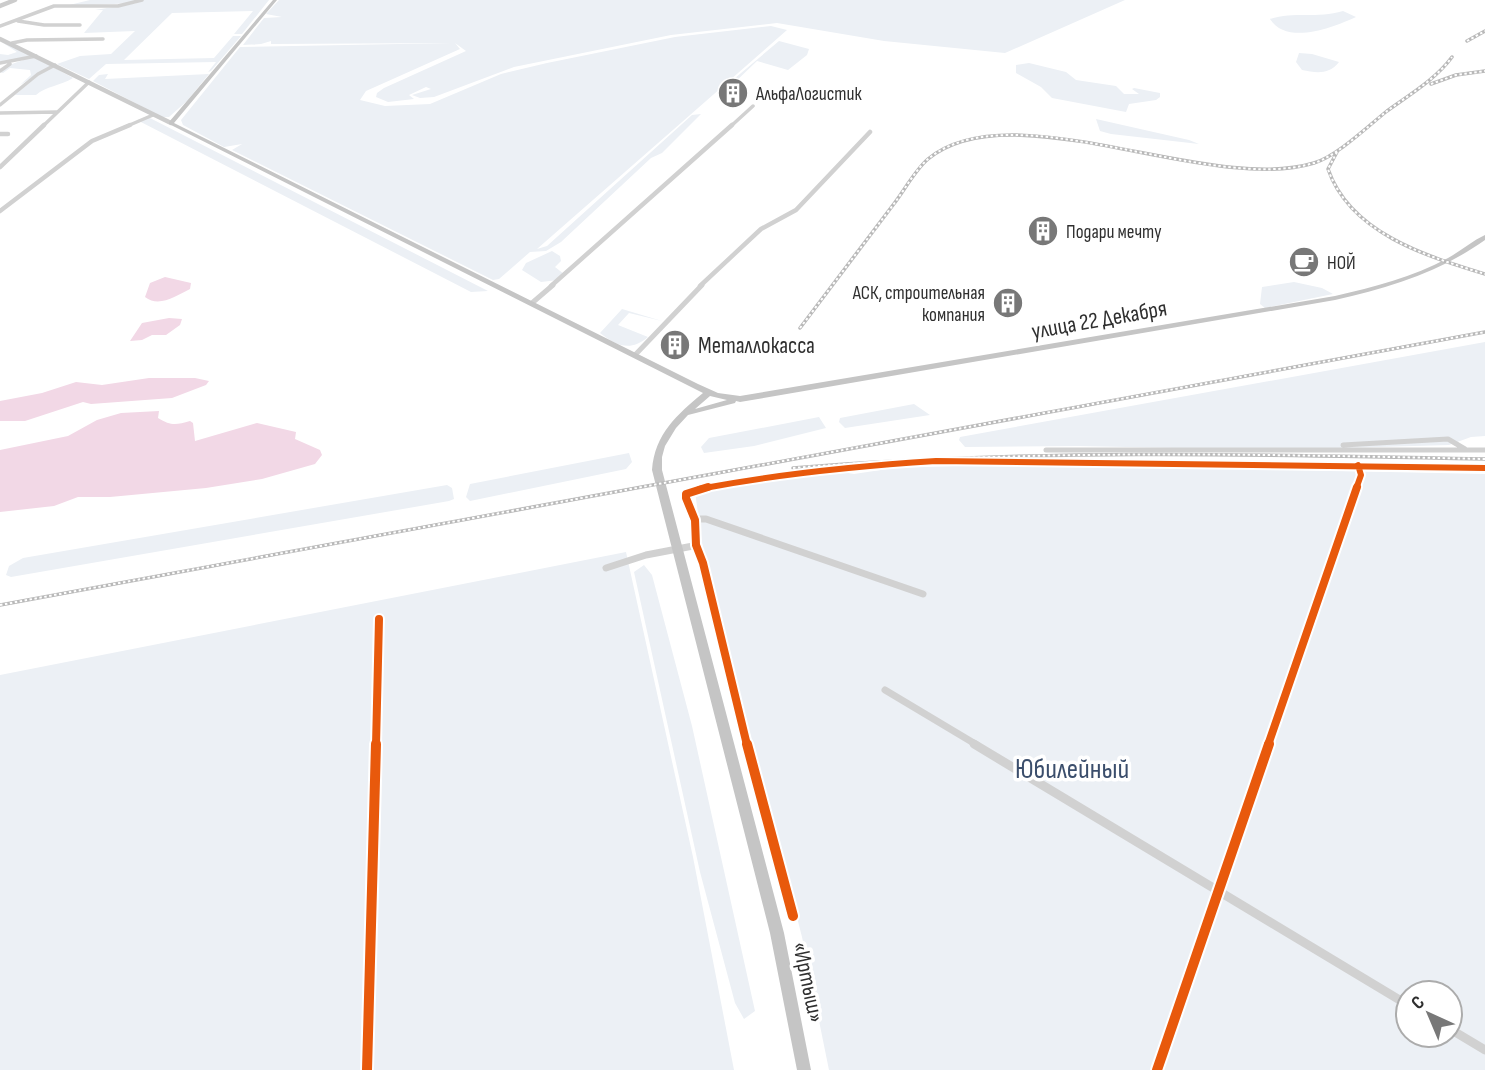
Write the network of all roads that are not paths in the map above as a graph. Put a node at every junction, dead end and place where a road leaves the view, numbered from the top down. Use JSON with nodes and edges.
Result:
{"nodes":[{"id":1,"x":15,"y":0,"type":"edge"},
{"id":2,"x":142,"y":0,"type":"edge"},
{"id":3,"x":274,"y":1,"type":"edge"},
{"id":4,"x":0,"y":6,"type":"edge"},
{"id":5,"x":16,"y":21,"type":"junction"},
{"id":6,"x":80,"y":25,"type":"dead end"},
{"id":7,"x":0,"y":26,"type":"edge"},
{"id":8,"x":0,"y":39,"type":"edge"},
{"id":9,"x":103,"y":39,"type":"dead end"},
{"id":10,"x":12,"y":43,"type":"junction"},
{"id":11,"x":36,"y":56,"type":"junction"},
{"id":12,"x":0,"y":63,"type":"edge"},
{"id":13,"x":12,"y":63,"type":"junction"},
{"id":14,"x":55,"y":65,"type":"junction"},
{"id":15,"x":0,"y":71,"type":"edge"},
{"id":16,"x":89,"y":82,"type":"junction"},
{"id":17,"x":0,"y":105,"type":"edge"},
{"id":18,"x":752,"y":106,"type":"dead end"},
{"id":19,"x":57,"y":111,"type":"junction"},
{"id":20,"x":0,"y":113,"type":"edge"},
{"id":21,"x":153,"y":115,"type":"junction"},
{"id":22,"x":172,"y":123,"type":"junction"},
{"id":23,"x":870,"y":132,"type":"dead end"},
{"id":24,"x":0,"y":134,"type":"edge"},
{"id":25,"x":8,"y":134,"type":"dead end"},
{"id":26,"x":0,"y":167,"type":"edge"},
{"id":27,"x":0,"y":211,"type":"edge"},
{"id":28,"x":1485,"y":237,"type":"edge"},
{"id":29,"x":532,"y":303,"type":"junction"},
{"id":30,"x":635,"y":355,"type":"junction"},
{"id":31,"x":681,"y":379,"type":"junction"},
{"id":32,"x":709,"y":392,"type":"junction"},
{"id":33,"x":740,"y":399,"type":"junction"},
{"id":34,"x":680,"y":418,"type":"junction"},
{"id":35,"x":1343,"y":444,"type":"dead end"},
{"id":36,"x":1046,"y":450,"type":"dead end"},
{"id":37,"x":1466,"y":450,"type":"junction"},
{"id":38,"x":1485,"y":450,"type":"edge"},
{"id":39,"x":1357,"y":465,"type":"junction"},
{"id":40,"x":1485,"y":468,"type":"edge"},
{"id":41,"x":695,"y":519,"type":"junction"},
{"id":42,"x":694,"y":546,"type":"junction"},
{"id":43,"x":676,"y":549,"type":"junction"},
{"id":44,"x":606,"y":568,"type":"dead end"},
{"id":45,"x":923,"y":594,"type":"dead end"},
{"id":46,"x":379,"y":619,"type":"dead end"},
{"id":47,"x":885,"y":690,"type":"dead end"},
{"id":48,"x":1217,"y":889,"type":"junction"},
{"id":49,"x":793,"y":916,"type":"dead end"},
{"id":50,"x":1394,"y":996,"type":"edge"},
{"id":51,"x":1464,"y":1038,"type":"edge"},
{"id":52,"x":1485,"y":1050,"type":"edge"},
{"id":53,"x":367,"y":1070,"type":"edge"},
{"id":54,"x":804,"y":1070,"type":"edge"},
{"id":55,"x":1157,"y":1070,"type":"edge"}],
"edges":[{"from":1,"to":4,"type":"main road"},
{"from":2,"to":5,"type":"street"},
{"from":3,"to":22,"type":"main road"},
{"from":5,"to":6,"type":"street"},
{"from":5,"to":7,"type":"street"},
{"from":8,"to":10,"type":"main road"},
{"from":9,"to":10,"type":"street"},
{"from":10,"to":11,"type":"main road"},
{"from":11,"to":13,"type":"street"},
{"from":11,"to":14,"type":"main road"},
{"from":12,"to":13,"type":"street"},
{"from":13,"to":15,"type":"street"},
{"from":14,"to":16,"type":"main road"},
{"from":14,"to":17,"type":"street"},
{"from":16,"to":19,"type":"street"},
{"from":16,"to":21,"type":"main road"},
{"from":18,"to":29,"type":"street"},
{"from":19,"to":20,"type":"street"},
{"from":19,"to":26,"type":"street"},
{"from":21,"to":22,"type":"main road"},
{"from":21,"to":27,"type":"street"},
{"from":22,"to":29,"type":"main road","name":"улица 22 Декабря"},
{"from":23,"to":30,"type":"street"},
{"from":24,"to":25,"type":"street"},
{"from":28,"to":33,"type":"main road","name":"улица 22 Декабря"},
{"from":29,"to":30,"type":"main road","name":"улица 22 Декабря"},
{"from":30,"to":31,"type":"main road","name":"улица 22 Декабря"},
{"from":31,"to":32,"type":"main road","name":"улица 22 Декабря"},
{"from":31,"to":34,"type":"main road"},
{"from":32,"to":33,"type":"main road","name":"улица 22 Декабря"},
{"from":32,"to":34,"type":"main road","name":"«Иртыш»"},
{"from":33,"to":34,"type":"main road"},
{"from":34,"to":43,"type":"main road","name":"«Иртыш»"},
{"from":35,"to":37,"type":"street"},
{"from":36,"to":37,"type":"street"},
{"from":37,"to":38,"type":"street"},
{"from":39,"to":40,"type":"street"},
{"from":39,"to":41,"type":"street"},
{"from":39,"to":48,"type":"street"},
{"from":41,"to":42,"type":"street"},
{"from":41,"to":45,"type":"street"},
{"from":42,"to":43,"type":"street"},
{"from":42,"to":49,"type":"street"},
{"from":43,"to":44,"type":"street"},
{"from":43,"to":54,"type":"main road","name":"«Иртыш»"},
{"from":46,"to":53,"type":"street"},
{"from":47,"to":48,"type":"street"},
{"from":48,"to":50,"type":"street"},
{"from":48,"to":55,"type":"street"},
{"from":51,"to":52,"type":"street"}]}
